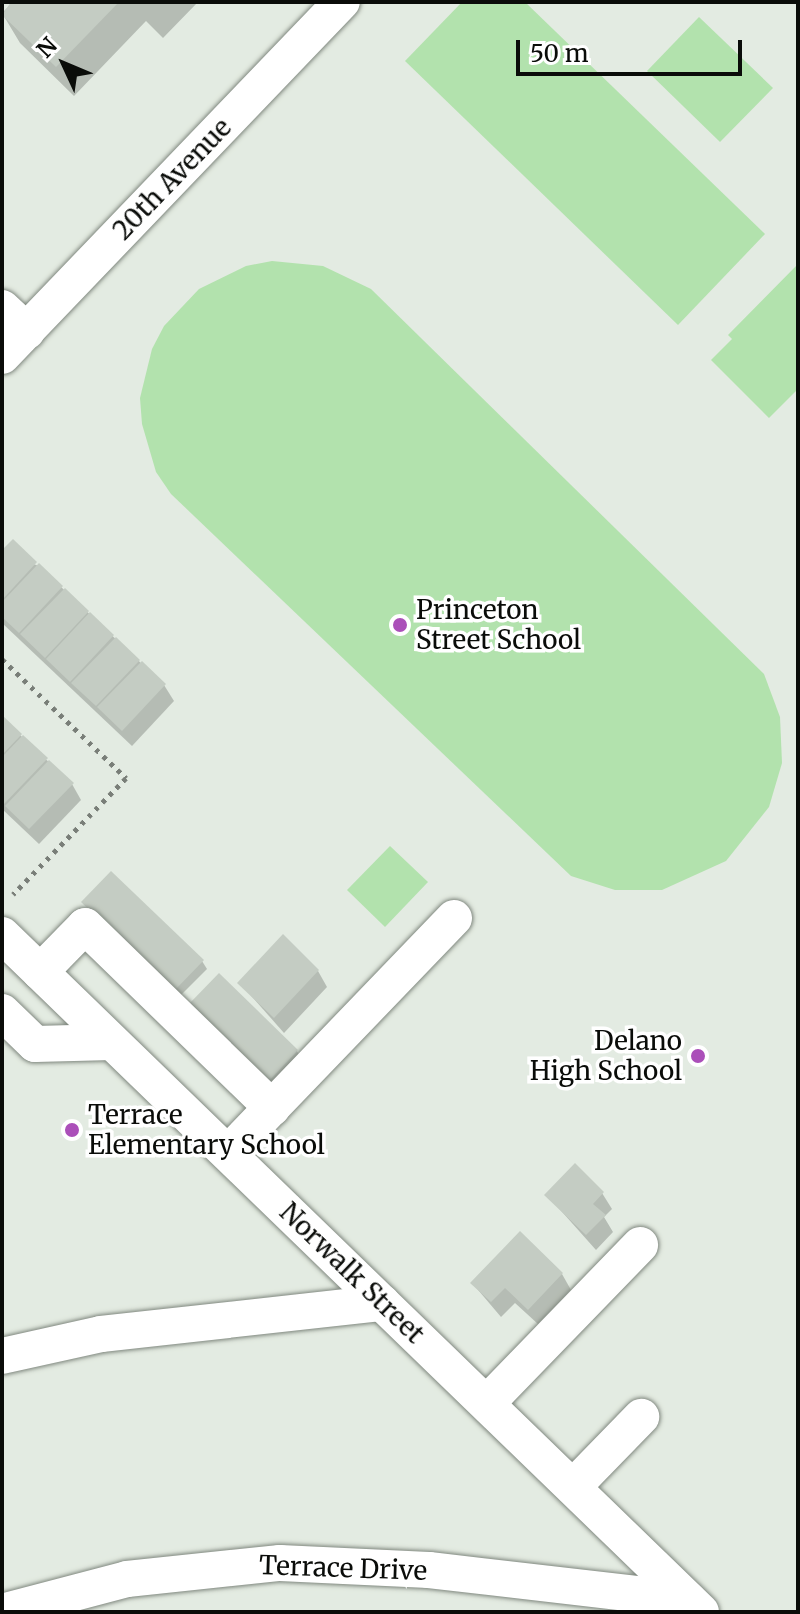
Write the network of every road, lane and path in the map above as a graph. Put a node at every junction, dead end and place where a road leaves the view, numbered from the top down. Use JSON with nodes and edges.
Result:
{"nodes":[{"id":1,"x":340,"y":3,"type":"edge"},
{"id":2,"x":10,"y":332,"type":"edge"},
{"id":3,"x":2,"y":659,"type":"edge"},
{"id":4,"x":13,"y":894,"type":"dead end"},
{"id":5,"x":454,"y":918,"type":"dead end"},
{"id":6,"x":2,"y":935,"type":"edge"},
{"id":7,"x":40,"y":972,"type":"junction"},
{"id":8,"x":2,"y":1012,"type":"edge"},
{"id":9,"x":112,"y":1042,"type":"junction"},
{"id":10,"x":272,"y":1108,"type":"junction"},
{"id":11,"x":228,"y":1153,"type":"junction"},
{"id":12,"x":640,"y":1245,"type":"dead end"},
{"id":13,"x":382,"y":1303,"type":"junction"},
{"id":14,"x":2,"y":1356,"type":"edge"},
{"id":15,"x":487,"y":1403,"type":"junction"},
{"id":16,"x":641,"y":1417,"type":"dead end"},
{"id":17,"x":573,"y":1487,"type":"junction"},
{"id":18,"x":694,"y":1606,"type":"edge"},
{"id":19,"x":2,"y":1612,"type":"edge"}],
"edges":[{"from":1,"to":2,"type":"street","name":"20th Avenue"},
{"from":3,"to":4,"type":"path"},
{"from":5,"to":10,"type":"street"},
{"from":6,"to":7,"type":"street","name":"Norwalk Street"},
{"from":7,"to":9,"type":"street","name":"Norwalk Street"},
{"from":7,"to":10,"type":"street"},
{"from":8,"to":9,"type":"street"},
{"from":9,"to":11,"type":"street","name":"Norwalk Street"},
{"from":10,"to":11,"type":"street"},
{"from":11,"to":13,"type":"street","name":"Norwalk Street"},
{"from":12,"to":15,"type":"street"},
{"from":13,"to":14,"type":"street"},
{"from":13,"to":15,"type":"street","name":"Norwalk Street"},
{"from":15,"to":17,"type":"street","name":"Norwalk Street"},
{"from":16,"to":17,"type":"street"},
{"from":17,"to":18,"type":"street","name":"Norwalk Street"},
{"from":18,"to":19,"type":"street","name":"Terrace Drive"}]}
